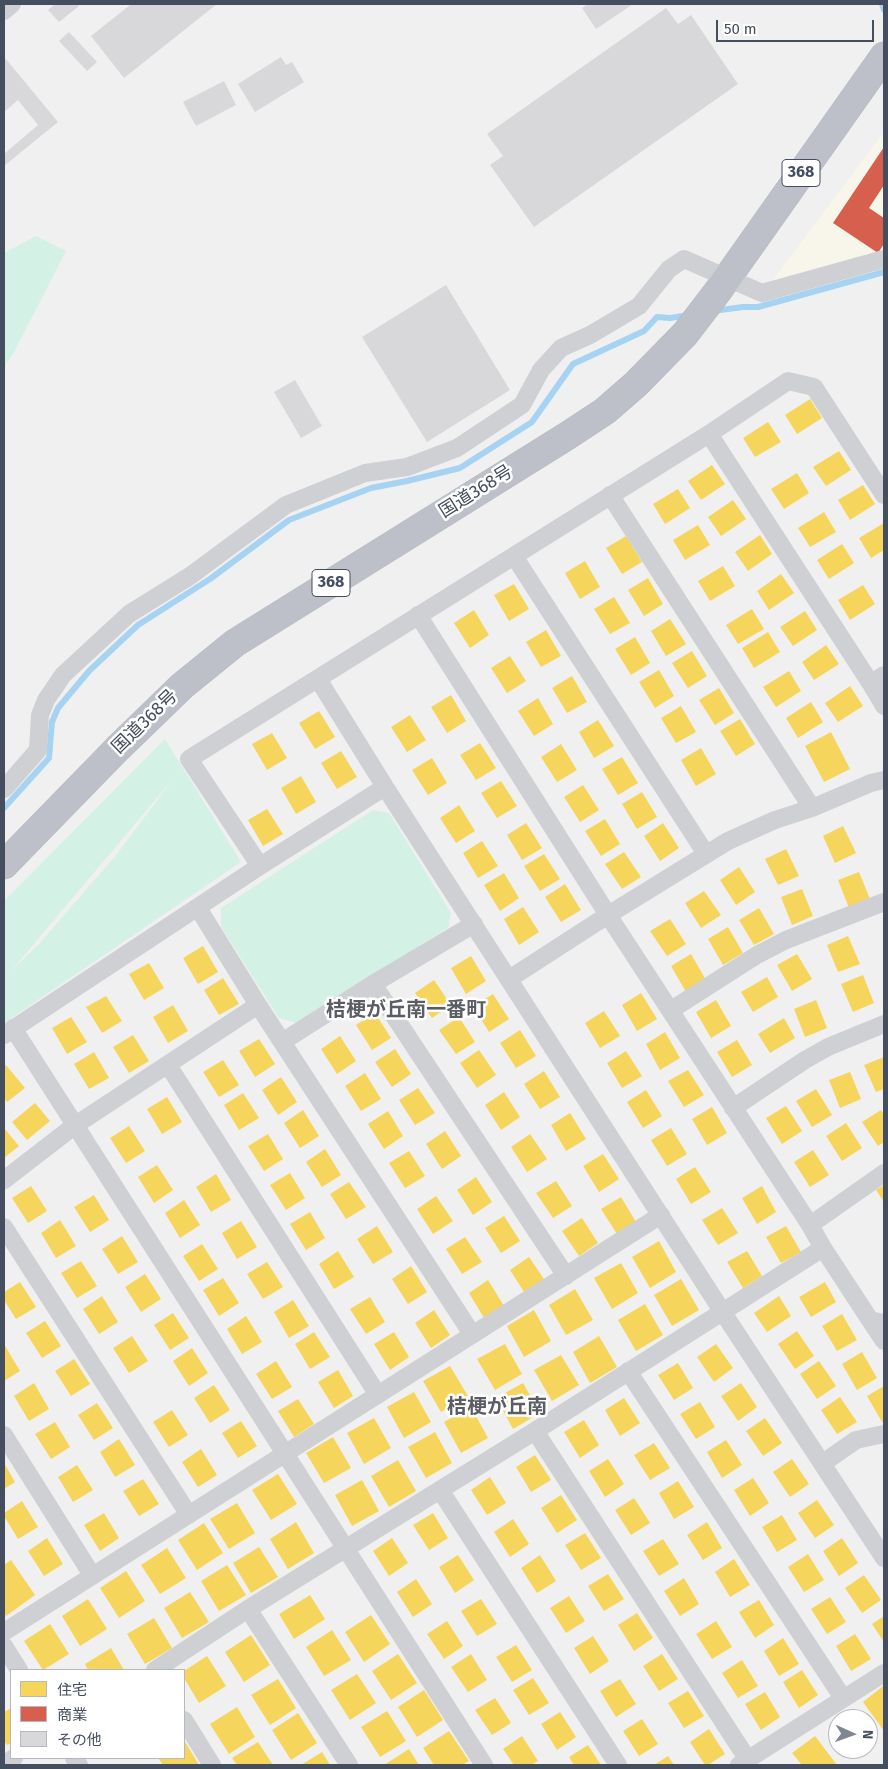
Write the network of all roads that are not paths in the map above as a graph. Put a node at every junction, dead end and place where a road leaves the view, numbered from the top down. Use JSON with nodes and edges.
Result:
{"nodes":[{"id":1,"x":12,"y":4,"type":"edge"},
{"id":2,"x":4,"y":11,"type":"edge"},
{"id":3,"x":884,"y":56,"type":"edge"},
{"id":4,"x":884,"y":259,"type":"edge"},
{"id":5,"x":723,"y":284,"type":"junction"},
{"id":6,"x":708,"y":434,"type":"junction"},
{"id":7,"x":884,"y":494,"type":"edge"},
{"id":8,"x":610,"y":495,"type":"junction"},
{"id":9,"x":514,"y":556,"type":"junction"},
{"id":10,"x":418,"y":615,"type":"junction"},
{"id":11,"x":318,"y":679,"type":"junction"},
{"id":12,"x":878,"y":679,"type":"edge"},
{"id":13,"x":884,"y":706,"type":"edge"},
{"id":14,"x":884,"y":780,"type":"edge"},
{"id":15,"x":385,"y":787,"type":"junction"},
{"id":16,"x":4,"y":789,"type":"edge"},
{"id":17,"x":812,"y":808,"type":"junction"},
{"id":18,"x":706,"y":854,"type":"junction"},
{"id":19,"x":4,"y":865,"type":"edge"},
{"id":20,"x":260,"y":866,"type":"junction"},
{"id":21,"x":884,"y":902,"type":"edge"},
{"id":22,"x":198,"y":908,"type":"junction"},
{"id":23,"x":608,"y":915,"type":"junction"},
{"id":24,"x":474,"y":924,"type":"junction"},
{"id":25,"x":509,"y":978,"type":"junction"},
{"id":26,"x":373,"y":984,"type":"junction"},
{"id":27,"x":258,"y":1005,"type":"junction"},
{"id":28,"x":671,"y":1010,"type":"junction"},
{"id":29,"x":884,"y":1024,"type":"edge"},
{"id":30,"x":8,"y":1031,"type":"edge"},
{"id":31,"x":282,"y":1042,"type":"junction"},
{"id":32,"x":168,"y":1064,"type":"junction"},
{"id":33,"x":733,"y":1108,"type":"junction"},
{"id":34,"x":74,"y":1126,"type":"junction"},
{"id":35,"x":884,"y":1173,"type":"edge"},
{"id":36,"x":4,"y":1180,"type":"edge"},
{"id":37,"x":661,"y":1215,"type":"junction"},
{"id":38,"x":810,"y":1225,"type":"junction"},
{"id":39,"x":4,"y":1227,"type":"edge"},
{"id":40,"x":823,"y":1248,"type":"junction"},
{"id":41,"x":566,"y":1276,"type":"junction"},
{"id":42,"x":722,"y":1311,"type":"junction"},
{"id":43,"x":877,"y":1321,"type":"edge"},
{"id":44,"x":472,"y":1334,"type":"junction"},
{"id":45,"x":884,"y":1342,"type":"edge"},
{"id":46,"x":628,"y":1371,"type":"junction"},
{"id":47,"x":378,"y":1395,"type":"junction"},
{"id":48,"x":535,"y":1431,"type":"junction"},
{"id":49,"x":884,"y":1434,"type":"edge"},
{"id":50,"x":4,"y":1435,"type":"edge"},
{"id":51,"x":284,"y":1454,"type":"junction"},
{"id":52,"x":823,"y":1462,"type":"junction"},
{"id":53,"x":440,"y":1490,"type":"junction"},
{"id":54,"x":189,"y":1515,"type":"junction"},
{"id":55,"x":345,"y":1550,"type":"junction"},
{"id":56,"x":884,"y":1558,"type":"edge"},
{"id":57,"x":92,"y":1575,"type":"junction"},
{"id":58,"x":248,"y":1609,"type":"junction"},
{"id":59,"x":4,"y":1632,"type":"edge"},
{"id":60,"x":4,"y":1646,"type":"edge"},
{"id":61,"x":18,"y":1669,"type":"edge"},
{"id":62,"x":157,"y":1669,"type":"edge"},
{"id":63,"x":884,"y":1673,"type":"edge"},
{"id":64,"x":843,"y":1698,"type":"junction"},
{"id":65,"x":185,"y":1722,"type":"edge"},
{"id":66,"x":744,"y":1762,"type":"edge"},
{"id":67,"x":212,"y":1765,"type":"edge"},
{"id":68,"x":348,"y":1765,"type":"edge"},
{"id":69,"x":484,"y":1765,"type":"edge"},
{"id":70,"x":618,"y":1765,"type":"edge"}],
"edges":[{"from":1,"to":2,"type":"street"},
{"from":3,"to":5,"type":"highway","name":"国道368号","number":"368"},
{"from":4,"to":5,"type":"street"},
{"from":5,"to":16,"type":"street"},
{"from":5,"to":19,"type":"highway","name":"国道368号","number":"368"},
{"from":6,"to":7,"type":"street"},
{"from":6,"to":8,"type":"street"},
{"from":6,"to":12,"type":"street"},
{"from":8,"to":9,"type":"street"},
{"from":8,"to":17,"type":"street"},
{"from":9,"to":10,"type":"street"},
{"from":9,"to":18,"type":"street"},
{"from":10,"to":11,"type":"street"},
{"from":10,"to":23,"type":"street"},
{"from":11,"to":15,"type":"street"},
{"from":11,"to":20,"type":"street"},
{"from":12,"to":13,"type":"street"},
{"from":14,"to":17,"type":"street"},
{"from":15,"to":20,"type":"street"},
{"from":15,"to":24,"type":"street"},
{"from":17,"to":18,"type":"street"},
{"from":18,"to":23,"type":"street"},
{"from":20,"to":22,"type":"street"},
{"from":21,"to":28,"type":"street"},
{"from":22,"to":27,"type":"street"},
{"from":22,"to":30,"type":"street"},
{"from":23,"to":25,"type":"street"},
{"from":23,"to":28,"type":"street"},
{"from":24,"to":25,"type":"street"},
{"from":24,"to":26,"type":"street"},
{"from":25,"to":37,"type":"street"},
{"from":26,"to":31,"type":"street"},
{"from":26,"to":41,"type":"street"},
{"from":27,"to":31,"type":"street"},
{"from":27,"to":32,"type":"street"},
{"from":28,"to":33,"type":"street"},
{"from":29,"to":33,"type":"street"},
{"from":30,"to":34,"type":"street"},
{"from":31,"to":44,"type":"street"},
{"from":32,"to":34,"type":"street"},
{"from":32,"to":47,"type":"street"},
{"from":33,"to":38,"type":"street"},
{"from":34,"to":36,"type":"street"},
{"from":34,"to":51,"type":"street"},
{"from":35,"to":38,"type":"street"},
{"from":37,"to":41,"type":"street"},
{"from":37,"to":42,"type":"street"},
{"from":38,"to":40,"type":"street"},
{"from":39,"to":54,"type":"street"},
{"from":40,"to":42,"type":"street"},
{"from":40,"to":43,"type":"street"},
{"from":41,"to":44,"type":"street"},
{"from":42,"to":46,"type":"street"},
{"from":42,"to":52,"type":"street"},
{"from":43,"to":45,"type":"street"},
{"from":44,"to":47,"type":"street"},
{"from":46,"to":48,"type":"street"},
{"from":46,"to":64,"type":"street"},
{"from":47,"to":51,"type":"street"},
{"from":48,"to":53,"type":"street"},
{"from":48,"to":66,"type":"street"},
{"from":49,"to":52,"type":"street"},
{"from":50,"to":57,"type":"street"},
{"from":51,"to":54,"type":"street"},
{"from":51,"to":55,"type":"street"},
{"from":52,"to":56,"type":"street"},
{"from":53,"to":55,"type":"street"},
{"from":53,"to":70,"type":"street"},
{"from":54,"to":57,"type":"street"},
{"from":55,"to":58,"type":"street"},
{"from":55,"to":69,"type":"street"},
{"from":57,"to":59,"type":"street"},
{"from":58,"to":62,"type":"street"},
{"from":58,"to":68,"type":"street"},
{"from":60,"to":61,"type":"street"},
{"from":63,"to":64,"type":"street"},
{"from":64,"to":66,"type":"street"},
{"from":65,"to":67,"type":"street"}]}
